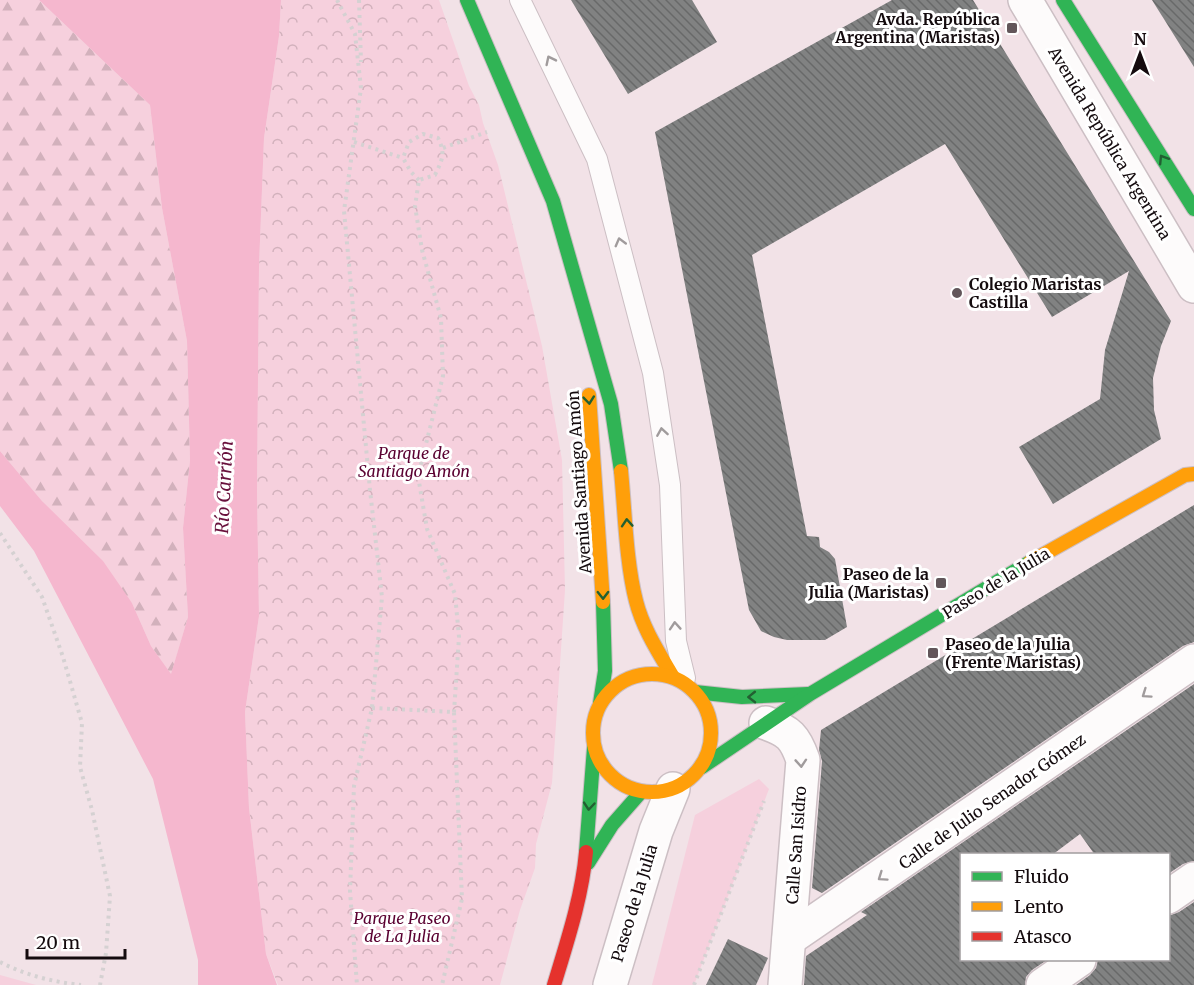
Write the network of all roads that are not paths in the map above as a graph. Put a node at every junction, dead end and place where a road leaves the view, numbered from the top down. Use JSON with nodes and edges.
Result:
{"nodes":[{"id":1,"x":467,"y":0,"type":"edge"},
{"id":2,"x":520,"y":0,"type":"edge"},
{"id":3,"x":1025,"y":0,"type":"edge"},
{"id":4,"x":1063,"y":0,"type":"edge"},
{"id":5,"x":1194,"y":208,"type":"edge"},
{"id":6,"x":569,"y":259,"type":"junction"},
{"id":7,"x":1194,"y":286,"type":"edge"},
{"id":8,"x":586,"y":364,"type":"dead end"},
{"id":9,"x":588,"y":387,"type":"dead end"},
{"id":10,"x":1189,"y":471,"type":"edge"},
{"id":11,"x":1194,"y":661,"type":"edge"},
{"id":12,"x":685,"y":684,"type":"junction"},
{"id":13,"x":810,"y":694,"type":"junction"},
{"id":14,"x":600,"y":704,"type":"junction"},
{"id":15,"x":766,"y":723,"type":"junction"},
{"id":16,"x":594,"y":747,"type":"junction"},
{"id":17,"x":702,"y":766,"type":"junction"},
{"id":18,"x":657,"y":790,"type":"junction"},
{"id":19,"x":584,"y":870,"type":"junction"},
{"id":20,"x":1194,"y":879,"type":"edge"},
{"id":21,"x":1170,"y":896,"type":"edge"},
{"id":22,"x":789,"y":939,"type":"junction"},
{"id":23,"x":1078,"y":961,"type":"edge"},
{"id":24,"x":554,"y":985,"type":"edge"},
{"id":25,"x":610,"y":985,"type":"edge"},
{"id":26,"x":785,"y":985,"type":"edge"},
{"id":27,"x":1043,"y":985,"type":"edge"}],
"edges":[{"from":1,"to":6,"type":"street","name":"Avenida Santiago Amón"},
{"from":12,"to":2,"type":"lane","one_way":true},
{"from":3,"to":7,"type":"street","name":"Avenida República Argentina"},
{"from":5,"to":4,"type":"street","name":"Avenida República Argentina","one_way":true},
{"from":6,"to":8,"type":"street","name":"Avenida Santiago Amón"},
{"from":12,"to":6,"type":"street","name":"Avenida Santiago Amón","one_way":true},
{"from":9,"to":14,"type":"street","name":"Avenida Santiago Amón","one_way":true},
{"from":10,"to":13,"type":"street","name":"Paseo de la Julia"},
{"from":11,"to":22,"type":"street","name":"Calle de Julio Senador Gómez","one_way":true},
{"from":13,"to":12,"type":"street","name":"Paseo de la Julia","one_way":true},
{"from":12,"to":14,"type":"street"},
{"from":12,"to":17,"type":"street"},
{"from":13,"to":15,"type":"street","name":"Paseo de la Julia"},
{"from":14,"to":16,"type":"street"},
{"from":15,"to":17,"type":"street","name":"Paseo de la Julia"},
{"from":15,"to":22,"type":"street","name":"Calle San Isidro","one_way":true},
{"from":16,"to":18,"type":"street"},
{"from":16,"to":19,"type":"street","one_way":true},
{"from":17,"to":18,"type":"street"},
{"from":18,"to":19,"type":"street"},
{"from":18,"to":25,"type":"street","name":"Paseo de la Julia"},
{"from":19,"to":24,"type":"street"},
{"from":20,"to":21,"type":"street"},
{"from":22,"to":26,"type":"street","name":"Calle San Isidro"},
{"from":23,"to":27,"type":"street"}]}
